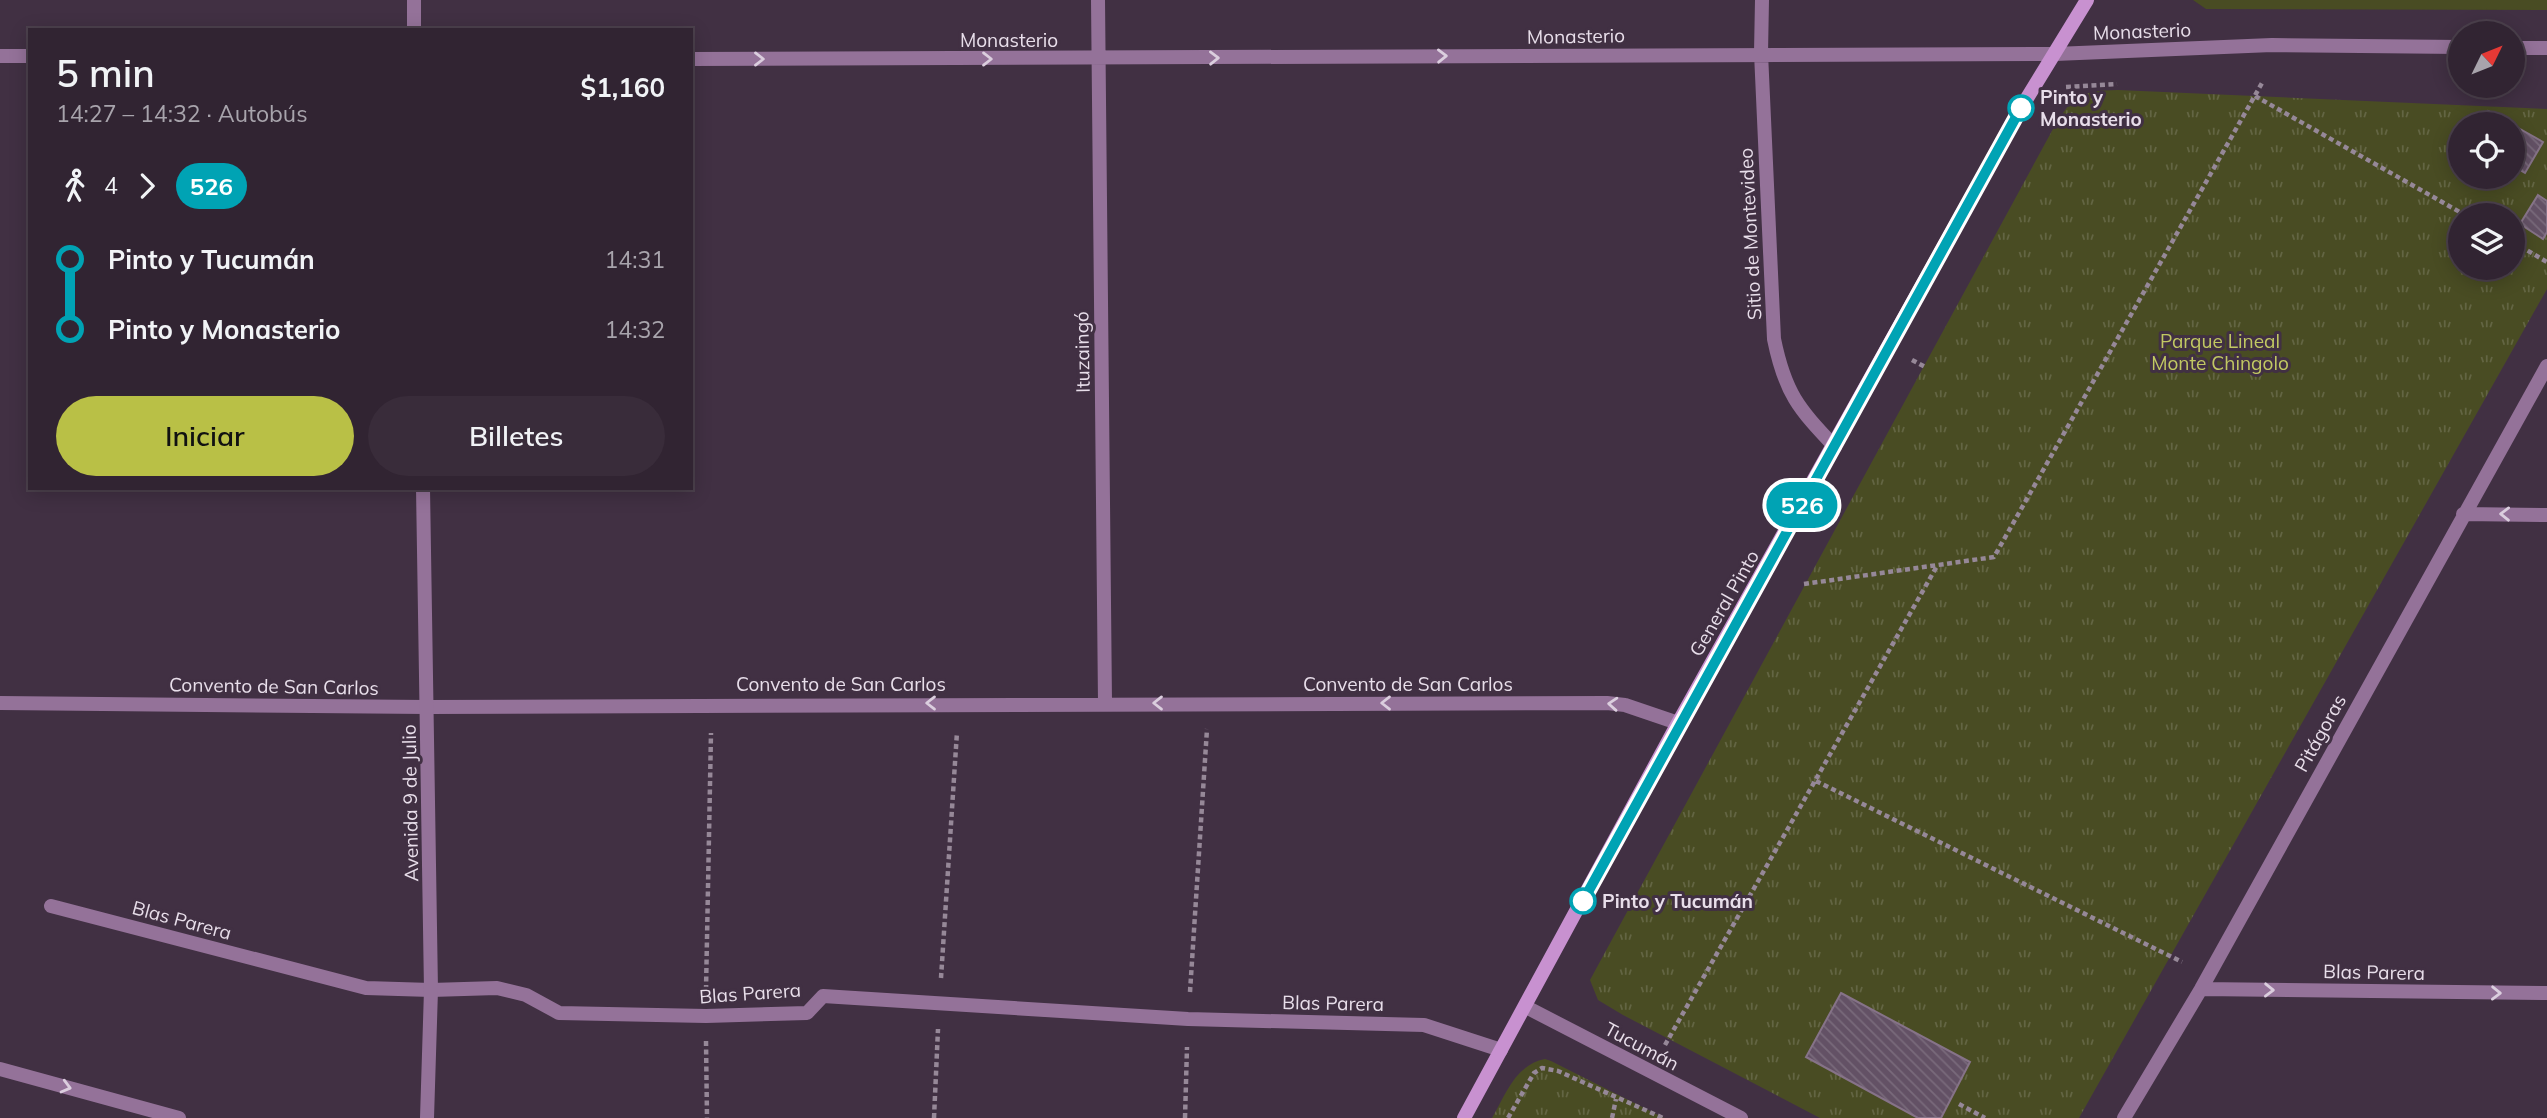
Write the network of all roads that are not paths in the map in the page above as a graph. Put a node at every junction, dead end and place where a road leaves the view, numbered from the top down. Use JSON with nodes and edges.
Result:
{"nodes":[{"id":1,"x":414,"y":0,"type":"edge"},
{"id":2,"x":1098,"y":0,"type":"edge"},
{"id":3,"x":1762,"y":0,"type":"edge"},
{"id":4,"x":2087,"y":0,"type":"edge"},
{"id":5,"x":414,"y":28,"type":"edge"},
{"id":6,"x":2448,"y":47,"type":"edge"},
{"id":7,"x":2525,"y":48,"type":"edge"},
{"id":8,"x":2547,"y":48,"type":"edge"},
{"id":9,"x":1761,"y":53,"type":"junction"},
{"id":10,"x":2055,"y":54,"type":"junction"},
{"id":11,"x":0,"y":56,"type":"edge"},
{"id":12,"x":28,"y":56,"type":"edge"},
{"id":13,"x":693,"y":59,"type":"edge"},
{"id":14,"x":1098,"y":59,"type":"junction"},
{"id":15,"x":2547,"y":366,"type":"edge"},
{"id":16,"x":1835,"y":447,"type":"junction"},
{"id":17,"x":423,"y":490,"type":"edge"},
{"id":18,"x":2463,"y":514,"type":"junction"},
{"id":19,"x":2547,"y":515,"type":"edge"},
{"id":20,"x":0,"y":703,"type":"edge"},
{"id":21,"x":1105,"y":703,"type":"junction"},
{"id":22,"x":428,"y":707,"type":"junction"},
{"id":23,"x":1678,"y":723,"type":"junction"},
{"id":24,"x":51,"y":906,"type":"dead end"},
{"id":25,"x":2201,"y":989,"type":"junction"},
{"id":26,"x":431,"y":990,"type":"junction"},
{"id":27,"x":2547,"y":993,"type":"edge"},
{"id":28,"x":1526,"y":1007,"type":"junction"},
{"id":29,"x":1501,"y":1050,"type":"junction"},
{"id":30,"x":0,"y":1069,"type":"edge"},
{"id":31,"x":179,"y":1118,"type":"edge"},
{"id":32,"x":427,"y":1118,"type":"edge"},
{"id":33,"x":1464,"y":1118,"type":"edge"},
{"id":34,"x":1741,"y":1118,"type":"edge"},
{"id":35,"x":2124,"y":1118,"type":"edge"}],
"edges":[{"from":1,"to":5,"type":"street"},
{"from":2,"to":14,"type":"street","name":"Ituzaingó"},
{"from":3,"to":9,"type":"street","name":"Sitio de Montevideo"},
{"from":4,"to":10,"type":"main road","name":"General Pinto"},
{"from":6,"to":10,"type":"street","name":"Monasterio"},
{"from":7,"to":8,"type":"street"},
{"from":9,"to":10,"type":"street","name":"Monasterio"},
{"from":14,"to":9,"type":"street","name":"Monasterio","one_way":true},
{"from":9,"to":16,"type":"street","name":"Sitio de Montevideo"},
{"from":10,"to":16,"type":"main road","name":"General Pinto"},
{"from":11,"to":12,"type":"street"},
{"from":13,"to":14,"type":"street","name":"Monasterio","one_way":true},
{"from":14,"to":21,"type":"street","name":"Ituzaingó"},
{"from":15,"to":18,"type":"street","name":"Pitágoras"},
{"from":16,"to":23,"type":"main road","name":"General Pinto"},
{"from":17,"to":22,"type":"street","name":"Avenida 9 de Julio"},
{"from":19,"to":18,"type":"street","one_way":true},
{"from":18,"to":25,"type":"street","name":"Pitágoras"},
{"from":20,"to":22,"type":"street","name":"Convento de San Carlos"},
{"from":21,"to":22,"type":"street","name":"Convento de San Carlos","one_way":true},
{"from":23,"to":21,"type":"street","name":"Convento de San Carlos","one_way":true},
{"from":22,"to":26,"type":"street","name":"Avenida 9 de Julio"},
{"from":23,"to":28,"type":"main road","name":"General Pinto"},
{"from":24,"to":26,"type":"street","name":"Blas Parera"},
{"from":25,"to":27,"type":"street","name":"Blas Parera","one_way":true},
{"from":25,"to":35,"type":"street","name":"Pitágoras"},
{"from":26,"to":29,"type":"street","name":"Blas Parera"},
{"from":26,"to":32,"type":"street","name":"Avenida 9 de Julio"},
{"from":28,"to":29,"type":"main road","name":"General Pinto"},
{"from":28,"to":34,"type":"street","name":"Tucumán"},
{"from":29,"to":33,"type":"main road","name":"General Pinto"},
{"from":30,"to":31,"type":"street","one_way":true}]}
